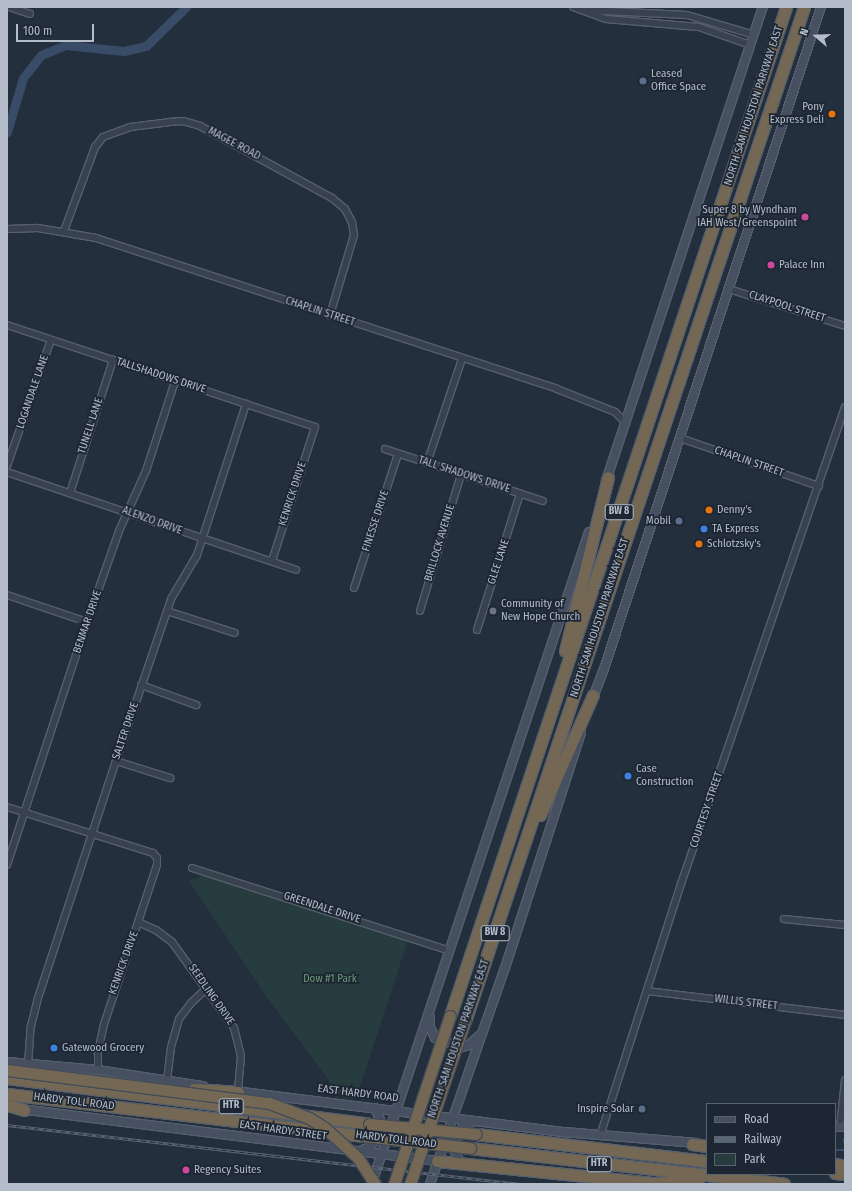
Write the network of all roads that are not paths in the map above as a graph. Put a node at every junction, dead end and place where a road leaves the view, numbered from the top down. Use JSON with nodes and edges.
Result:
{"nodes":[{"id":1,"x":9,"y":7,"type":"edge"},
{"id":2,"x":573,"y":7,"type":"edge"},
{"id":3,"x":763,"y":7,"type":"edge"},
{"id":4,"x":786,"y":7,"type":"edge"},
{"id":5,"x":804,"y":7,"type":"edge"},
{"id":6,"x":821,"y":7,"type":"edge"},
{"id":7,"x":582,"y":10,"type":"junction"},
{"id":8,"x":30,"y":14,"type":"dead end"},
{"id":9,"x":754,"y":35,"type":"junction"},
{"id":10,"x":750,"y":45,"type":"junction"},
{"id":11,"x":7,"y":229,"type":"edge"},
{"id":12,"x":64,"y":231,"type":"junction"},
{"id":13,"x":729,"y":289,"type":"junction"},
{"id":14,"x":330,"y":315,"type":"junction"},
{"id":15,"x":7,"y":325,"type":"edge"},
{"id":16,"x":845,"y":326,"type":"edge"},
{"id":17,"x":51,"y":340,"type":"junction"},
{"id":18,"x":462,"y":359,"type":"junction"},
{"id":19,"x":113,"y":360,"type":"junction"},
{"id":20,"x":176,"y":381,"type":"junction"},
{"id":21,"x":246,"y":404,"type":"junction"},
{"id":22,"x":845,"y":407,"type":"edge"},
{"id":23,"x":626,"y":423,"type":"junction"},
{"id":24,"x":315,"y":427,"type":"joint"},
{"id":25,"x":680,"y":438,"type":"junction"},
{"id":26,"x":385,"y":449,"type":"dead end"},
{"id":27,"x":398,"y":454,"type":"junction"},
{"id":28,"x":428,"y":463,"type":"junction"},
{"id":29,"x":7,"y":466,"type":"edge"},
{"id":30,"x":7,"y":472,"type":"edge"},
{"id":31,"x":461,"y":474,"type":"junction"},
{"id":32,"x":608,"y":477,"type":"junction"},
{"id":33,"x":818,"y":486,"type":"junction"},
{"id":34,"x":70,"y":492,"type":"junction"},
{"id":35,"x":520,"y":494,"type":"junction"},
{"id":36,"x":543,"y":501,"type":"dead end"},
{"id":37,"x":129,"y":512,"type":"junction"},
{"id":38,"x":202,"y":539,"type":"junction"},
{"id":39,"x":272,"y":561,"type":"junction"},
{"id":40,"x":296,"y":570,"type":"dead end"},
{"id":41,"x":354,"y":588,"type":"dead end"},
{"id":42,"x":7,"y":596,"type":"edge"},
{"id":43,"x":420,"y":611,"type":"dead end"},
{"id":44,"x":167,"y":612,"type":"junction"},
{"id":45,"x":87,"y":622,"type":"junction"},
{"id":46,"x":477,"y":630,"type":"dead end"},
{"id":47,"x":235,"y":633,"type":"dead end"},
{"id":48,"x":142,"y":686,"type":"junction"},
{"id":49,"x":593,"y":695,"type":"junction"},
{"id":50,"x":196,"y":705,"type":"dead end"},
{"id":51,"x":116,"y":761,"type":"junction"},
{"id":52,"x":170,"y":778,"type":"dead end"},
{"id":53,"x":7,"y":807,"type":"edge"},
{"id":54,"x":25,"y":813,"type":"junction"},
{"id":55,"x":92,"y":835,"type":"junction"},
{"id":56,"x":510,"y":839,"type":"junction"},
{"id":57,"x":524,"y":845,"type":"junction"},
{"id":58,"x":7,"y":865,"type":"edge"},
{"id":59,"x":192,"y":868,"type":"dead end"},
{"id":60,"x":784,"y":919,"type":"dead end"},
{"id":61,"x":138,"y":922,"type":"junction"},
{"id":62,"x":845,"y":925,"type":"edge"},
{"id":63,"x":450,"y":951,"type":"junction"},
{"id":64,"x":207,"y":988,"type":"junction"},
{"id":65,"x":647,"y":991,"type":"junction"},
{"id":66,"x":432,"y":1006,"type":"junction"},
{"id":67,"x":845,"y":1015,"type":"edge"},
{"id":68,"x":482,"y":1031,"type":"junction"},
{"id":69,"x":7,"y":1062,"type":"edge"},
{"id":70,"x":28,"y":1065,"type":"junction"},
{"id":71,"x":7,"y":1070,"type":"edge"},
{"id":72,"x":98,"y":1070,"type":"junction"},
{"id":73,"x":7,"y":1078,"type":"edge"},
{"id":74,"x":167,"y":1080,"type":"junction"},
{"id":75,"x":845,"y":1080,"type":"edge"},
{"id":76,"x":93,"y":1088,"type":"junction"},
{"id":77,"x":238,"y":1092,"type":"junction"},
{"id":78,"x":7,"y":1094,"type":"edge"},
{"id":79,"x":7,"y":1106,"type":"edge"},
{"id":80,"x":375,"y":1108,"type":"junction"},
{"id":81,"x":24,"y":1110,"type":"joint"},
{"id":82,"x":396,"y":1110,"type":"junction"},
{"id":83,"x":452,"y":1118,"type":"junction"},
{"id":84,"x":475,"y":1121,"type":"junction"},
{"id":85,"x":840,"y":1127,"type":"edge"},
{"id":86,"x":600,"y":1136,"type":"junction"},
{"id":87,"x":706,"y":1142,"type":"edge"},
{"id":88,"x":692,"y":1144,"type":"junction"},
{"id":89,"x":706,"y":1146,"type":"edge"},
{"id":90,"x":357,"y":1152,"type":"junction"},
{"id":91,"x":381,"y":1155,"type":"junction"},
{"id":92,"x":437,"y":1161,"type":"junction"},
{"id":93,"x":706,"y":1162,"type":"edge"},
{"id":94,"x":461,"y":1164,"type":"junction"},
{"id":95,"x":729,"y":1179,"type":"junction"},
{"id":96,"x":373,"y":1184,"type":"edge"},
{"id":97,"x":394,"y":1184,"type":"edge"},
{"id":98,"x":410,"y":1184,"type":"edge"},
{"id":99,"x":430,"y":1184,"type":"edge"},
{"id":100,"x":784,"y":1184,"type":"edge"}],
"edges":[{"from":1,"to":8,"type":"street"},
{"from":2,"to":7,"type":"street"},
{"from":3,"to":9,"type":"main road","name":"NORTH SAM HOUSTON PARKWAY EAST"},
{"from":4,"to":56,"type":"highway","name":"NORTH SAM HOUSTON PARKWAY EAST","number":"BW 8"},
{"from":5,"to":57,"type":"highway","name":"NORTH SAM HOUSTON PARKWAY EAST","number":"BW 8"},
{"from":6,"to":13,"type":"main road","name":"NORTH SAM HOUSTON PARKWAY EAST"},
{"from":7,"to":9,"type":"street"},
{"from":7,"to":10,"type":"street"},
{"from":9,"to":10,"type":"main road","name":"NORTH SAM HOUSTON PARKWAY EAST"},
{"from":10,"to":23,"type":"main road","name":"NORTH SAM HOUSTON PARKWAY EAST"},
{"from":11,"to":12,"type":"street","name":"CHAPLIN STREET"},
{"from":12,"to":14,"type":"street","name":"CHAPLIN STREET"},
{"from":12,"to":14,"type":"street","name":"MAGEE ROAD"},
{"from":13,"to":16,"type":"street","name":"CLAYPOOL STREET"},
{"from":13,"to":25,"type":"main road","name":"NORTH SAM HOUSTON PARKWAY EAST"},
{"from":14,"to":18,"type":"street","name":"CHAPLIN STREET"},
{"from":15,"to":17,"type":"street","name":"TALLSHADOWS DRIVE"},
{"from":17,"to":19,"type":"street","name":"TALLSHADOWS DRIVE"},
{"from":17,"to":29,"type":"street","name":"LOGANDALE LANE"},
{"from":18,"to":23,"type":"street","name":"CHAPLIN STREET"},
{"from":18,"to":28,"type":"street"},
{"from":19,"to":20,"type":"street","name":"TALLSHADOWS DRIVE"},
{"from":19,"to":34,"type":"street","name":"TUNELL LANE"},
{"from":20,"to":21,"type":"street","name":"TALLSHADOWS DRIVE"},
{"from":20,"to":37,"type":"street","name":"BENMAR DRIVE"},
{"from":21,"to":24,"type":"street","name":"TALLSHADOWS DRIVE"},
{"from":21,"to":38,"type":"street","name":"SALTER DRIVE"},
{"from":22,"to":33,"type":"street","name":"COURTESY STREET"},
{"from":23,"to":32,"type":"main road","name":"NORTH SAM HOUSTON PARKWAY EAST"},
{"from":24,"to":39,"type":"street","name":"KENRICK DRIVE"},
{"from":25,"to":33,"type":"street","name":"CHAPLIN STREET"},
{"from":25,"to":49,"type":"main road","name":"NORTH SAM HOUSTON PARKWAY EAST"},
{"from":26,"to":27,"type":"street","name":"TALL SHADOWS DRIVE"},
{"from":27,"to":28,"type":"street","name":"TALL SHADOWS DRIVE"},
{"from":27,"to":41,"type":"street","name":"FINESSE DRIVE"},
{"from":28,"to":31,"type":"street","name":"TALL SHADOWS DRIVE"},
{"from":30,"to":34,"type":"street","name":"ALENZO DRIVE"},
{"from":31,"to":35,"type":"street","name":"TALL SHADOWS DRIVE"},
{"from":31,"to":43,"type":"street","name":"BRILLOCK AVENUE"},
{"from":32,"to":56,"type":"highway"},
{"from":32,"to":63,"type":"main road","name":"NORTH SAM HOUSTON PARKWAY EAST"},
{"from":33,"to":65,"type":"street","name":"COURTESY STREET"},
{"from":34,"to":37,"type":"street","name":"ALENZO DRIVE"},
{"from":35,"to":36,"type":"street","name":"TALL SHADOWS DRIVE"},
{"from":35,"to":46,"type":"street","name":"GLEE LANE"},
{"from":37,"to":38,"type":"street","name":"ALENZO DRIVE"},
{"from":37,"to":45,"type":"street","name":"BENMAR DRIVE"},
{"from":38,"to":39,"type":"street","name":"ALENZO DRIVE"},
{"from":38,"to":44,"type":"street","name":"SALTER DRIVE"},
{"from":39,"to":40,"type":"street","name":"ALENZO DRIVE"},
{"from":42,"to":45,"type":"street"},
{"from":44,"to":47,"type":"street"},
{"from":44,"to":48,"type":"street","name":"SALTER DRIVE"},
{"from":45,"to":54,"type":"street","name":"BENMAR DRIVE"},
{"from":48,"to":50,"type":"street"},
{"from":48,"to":51,"type":"street","name":"SALTER DRIVE"},
{"from":49,"to":57,"type":"highway"},
{"from":49,"to":68,"type":"main road","name":"NORTH SAM HOUSTON PARKWAY EAST"},
{"from":51,"to":52,"type":"street"},
{"from":51,"to":55,"type":"street","name":"SALTER DRIVE"},
{"from":53,"to":54,"type":"street"},
{"from":54,"to":55,"type":"street"},
{"from":54,"to":58,"type":"street","name":"BENMAR DRIVE"},
{"from":55,"to":61,"type":"street","name":"KENRICK DRIVE"},
{"from":55,"to":70,"type":"street","name":"SALTER DRIVE"},
{"from":56,"to":97,"type":"highway","name":"NORTH SAM HOUSTON PARKWAY EAST","number":"BW 8","bridge":true},
{"from":57,"to":98,"type":"highway","name":"NORTH SAM HOUSTON PARKWAY EAST","number":"BW 8","bridge":true},
{"from":59,"to":63,"type":"street","name":"GREENDALE DRIVE"},
{"from":60,"to":62,"type":"street"},
{"from":61,"to":64,"type":"street","name":"SEEDLING DRIVE"},
{"from":61,"to":72,"type":"street","name":"KENRICK DRIVE"},
{"from":63,"to":66,"type":"main road","name":"NORTH SAM HOUSTON PARKWAY EAST"},
{"from":64,"to":74,"type":"street"},
{"from":64,"to":77,"type":"street","name":"SEEDLING DRIVE"},
{"from":65,"to":67,"type":"street","name":"WILLIS STREET"},
{"from":65,"to":86,"type":"street","name":"COURTESY STREET"},
{"from":66,"to":68,"type":"main road"},
{"from":66,"to":82,"type":"main road","name":"NORTH SAM HOUSTON PARKWAY EAST"},
{"from":68,"to":83,"type":"main road","name":"NORTH SAM HOUSTON PARKWAY EAST"},
{"from":69,"to":70,"type":"main road","name":"EAST HARDY ROAD"},
{"from":70,"to":72,"type":"main road","name":"EAST HARDY ROAD"},
{"from":71,"to":96,"type":"highway","bridge":true},
{"from":72,"to":74,"type":"main road","name":"EAST HARDY ROAD"},
{"from":73,"to":76,"type":"highway","name":"HARDY TOLL ROAD","number":"HTR"},
{"from":74,"to":77,"type":"main road","name":"EAST HARDY ROAD"},
{"from":75,"to":85,"type":"street"},
{"from":76,"to":77,"type":"highway"},
{"from":76,"to":93,"type":"highway","name":"HARDY TOLL ROAD","number":"HTR","bridge":true},
{"from":77,"to":80,"type":"main road","name":"EAST HARDY ROAD"},
{"from":78,"to":95,"type":"highway","name":"HARDY TOLL ROAD","number":"HTR","bridge":true},
{"from":79,"to":81,"type":"highway"},
{"from":80,"to":82,"type":"main road","name":"EAST HARDY ROAD"},
{"from":80,"to":90,"type":"main road"},
{"from":81,"to":90,"type":"main road","name":"EAST HARDY STREET"},
{"from":82,"to":83,"type":"main road","name":"EAST HARDY ROAD"},
{"from":82,"to":91,"type":"main road","name":"NORTH SAM HOUSTON PARKWAY EAST"},
{"from":83,"to":84,"type":"main road","name":"EAST HARDY ROAD"},
{"from":83,"to":92,"type":"main road","name":"NORTH SAM HOUSTON PARKWAY EAST"},
{"from":84,"to":86,"type":"main road","name":"EAST HARDY ROAD"},
{"from":84,"to":94,"type":"main road"},
{"from":86,"to":88,"type":"main road","name":"EAST HARDY ROAD"},
{"from":87,"to":88,"type":"main road","name":"EAST HARDY ROAD"},
{"from":88,"to":89,"type":"highway"},
{"from":90,"to":91,"type":"main road","name":"EAST HARDY STREET"},
{"from":91,"to":92,"type":"main road","name":"EAST HARDY STREET"},
{"from":91,"to":96,"type":"main road","name":"NORTH SAM HOUSTON PARKWAY EAST"},
{"from":92,"to":94,"type":"highway"},
{"from":92,"to":99,"type":"main road","name":"NORTH SAM HOUSTON PARKWAY EAST"},
{"from":94,"to":95,"type":"highway"},
{"from":95,"to":100,"type":"highway","name":"HARDY TOLL ROAD","number":"HTR"}]}
